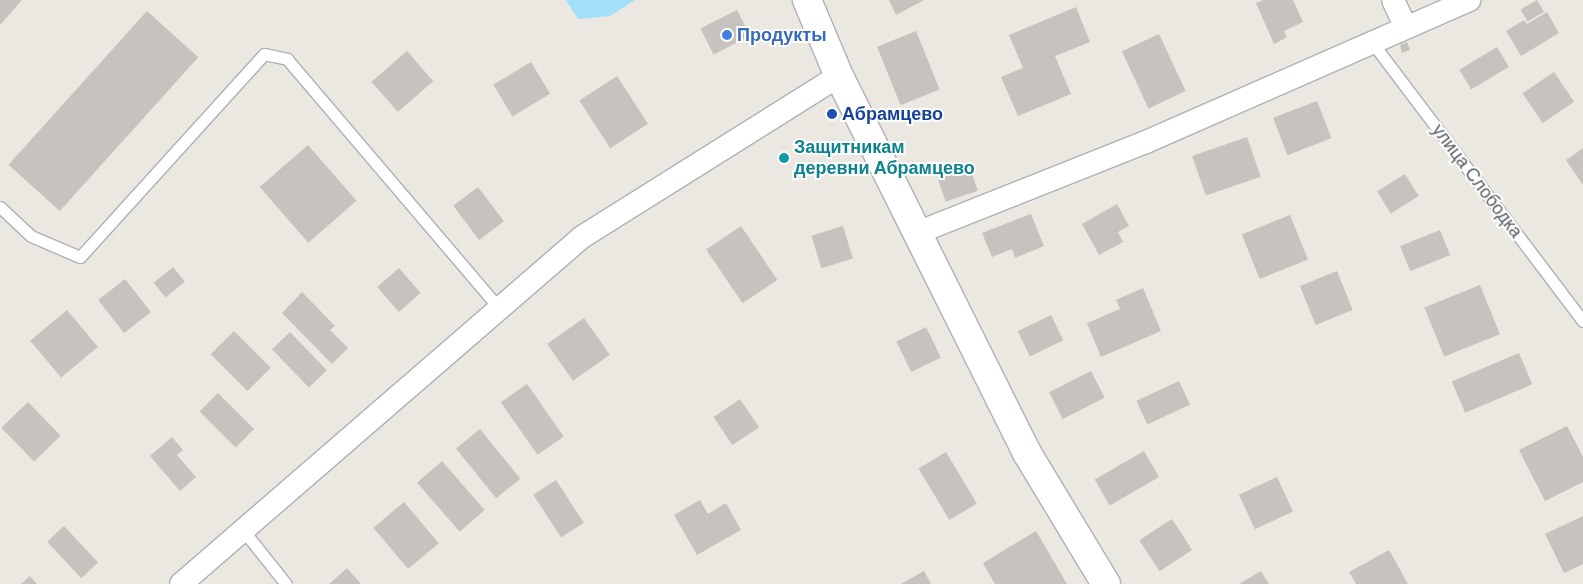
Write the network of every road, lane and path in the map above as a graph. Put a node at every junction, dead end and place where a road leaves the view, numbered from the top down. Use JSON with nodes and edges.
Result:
{"nodes":[{"id":1,"x":807,"y":0,"type":"edge"},
{"id":2,"x":1393,"y":0,"type":"edge"},
{"id":3,"x":1469,"y":0,"type":"edge"},
{"id":4,"x":1405,"y":26,"type":"junction"},
{"id":5,"x":1372,"y":41,"type":"junction"},
{"id":6,"x":839,"y":76,"type":"junction"},
{"id":7,"x":0,"y":207,"type":"edge"},
{"id":8,"x":916,"y":234,"type":"junction"},
{"id":9,"x":500,"y":308,"type":"junction"},
{"id":10,"x":1583,"y":321,"type":"edge"},
{"id":11,"x":243,"y":530,"type":"junction"},
{"id":12,"x":181,"y":584,"type":"edge"},
{"id":13,"x":286,"y":584,"type":"edge"},
{"id":14,"x":1106,"y":584,"type":"edge"}],
"edges":[{"from":1,"to":6,"type":"street"},
{"from":2,"to":4,"type":"street"},
{"from":3,"to":4,"type":"street"},
{"from":4,"to":5,"type":"street"},
{"from":5,"to":8,"type":"street"},
{"from":5,"to":10,"type":"lane","name":"улица Слободка"},
{"from":6,"to":8,"type":"street"},
{"from":6,"to":9,"type":"street"},
{"from":7,"to":9,"type":"lane"},
{"from":8,"to":14,"type":"street"},
{"from":9,"to":11,"type":"street"},
{"from":11,"to":12,"type":"street"},
{"from":11,"to":13,"type":"lane"}]}
